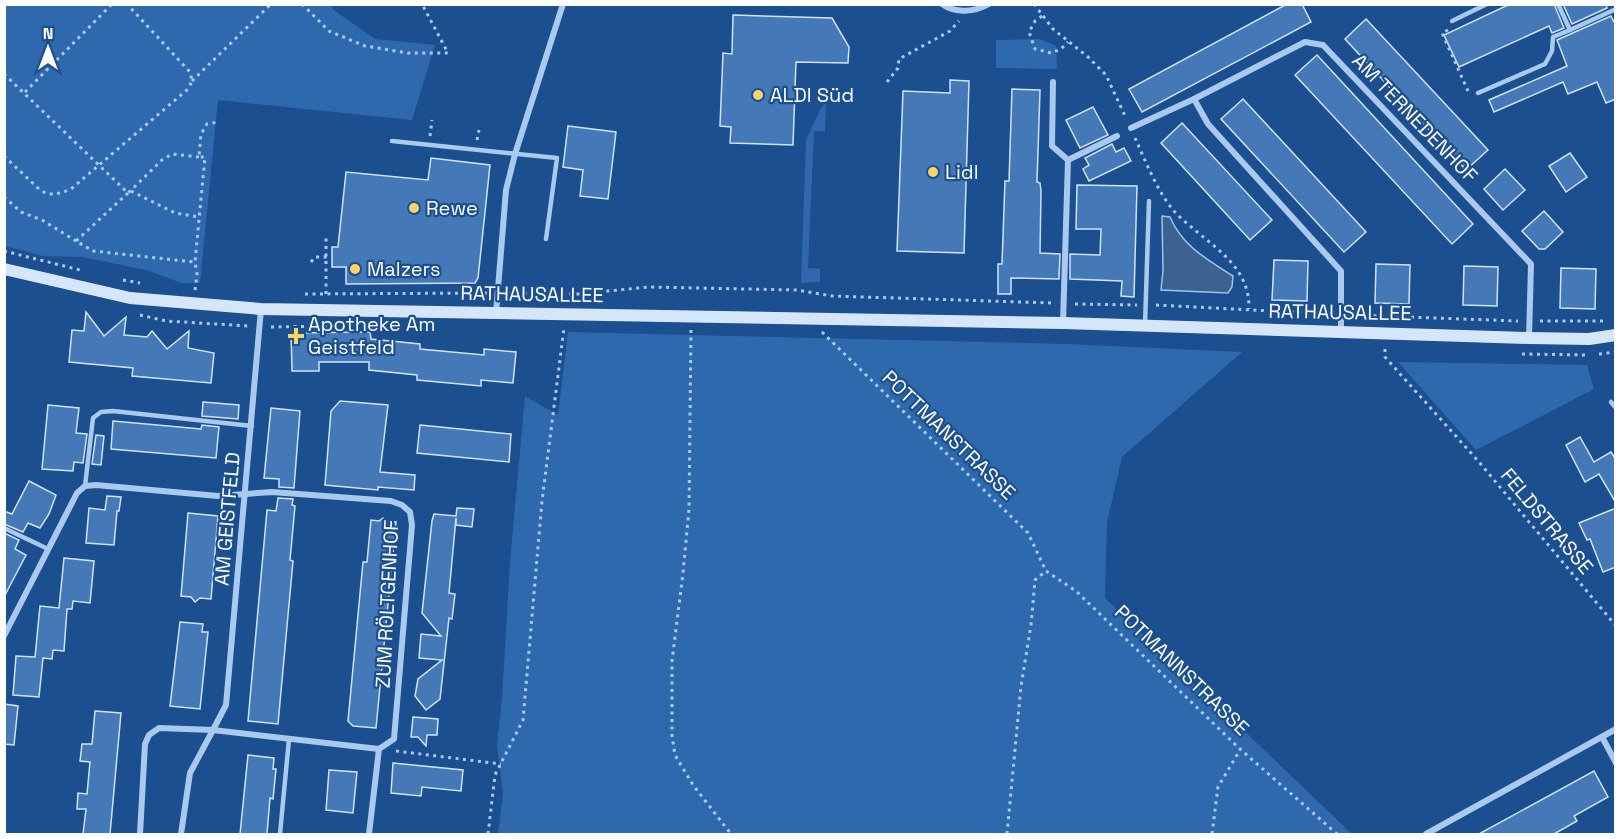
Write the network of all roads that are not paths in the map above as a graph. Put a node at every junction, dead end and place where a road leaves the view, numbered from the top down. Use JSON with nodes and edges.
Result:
{"nodes":[{"id":1,"x":563,"y":4,"type":"edge"},
{"id":2,"x":942,"y":4,"type":"edge"},
{"id":3,"x":989,"y":4,"type":"edge"},
{"id":4,"x":1487,"y":4,"type":"edge"},
{"id":5,"x":1558,"y":4,"type":"edge"},
{"id":6,"x":1616,"y":9,"type":"edge"},
{"id":7,"x":1452,"y":21,"type":"road end"},
{"id":8,"x":1570,"y":30,"type":"junction"},
{"id":9,"x":1053,"y":82,"type":"dead end"},
{"id":10,"x":1478,"y":93,"type":"road end"},
{"id":11,"x":1194,"y":99,"type":"junction"},
{"id":12,"x":1131,"y":128,"type":"road end"},
{"id":13,"x":1117,"y":136,"type":"dead end"},
{"id":14,"x":392,"y":141,"type":"dead end"},
{"id":15,"x":515,"y":154,"type":"junction"},
{"id":16,"x":1068,"y":160,"type":"junction"},
{"id":17,"x":1149,"y":201,"type":"dead end"},
{"id":18,"x":546,"y":238,"type":"dead end"},
{"id":19,"x":4,"y":269,"type":"edge"},
{"id":20,"x":261,"y":309,"type":"junction"},
{"id":21,"x":496,"y":313,"type":"junction"},
{"id":22,"x":1063,"y":323,"type":"junction"},
{"id":23,"x":1146,"y":325,"type":"junction"},
{"id":24,"x":1341,"y":331,"type":"junction"},
{"id":25,"x":1616,"y":335,"type":"edge"},
{"id":26,"x":1529,"y":338,"type":"junction"},
{"id":27,"x":1611,"y":402,"type":"dead end"},
{"id":28,"x":1616,"y":408,"type":"edge"},
{"id":29,"x":252,"y":426,"type":"junction"},
{"id":30,"x":85,"y":486,"type":"junction"},
{"id":31,"x":246,"y":494,"type":"junction"},
{"id":32,"x":4,"y":528,"type":"edge"},
{"id":33,"x":48,"y":549,"type":"junction"},
{"id":34,"x":4,"y":636,"type":"edge"},
{"id":35,"x":1616,"y":729,"type":"edge"},
{"id":36,"x":213,"y":730,"type":"junction"},
{"id":37,"x":1602,"y":736,"type":"junction"},
{"id":38,"x":289,"y":739,"type":"junction"},
{"id":39,"x":379,"y":749,"type":"junction"},
{"id":40,"x":1616,"y":763,"type":"edge"},
{"id":41,"x":140,"y":834,"type":"edge"},
{"id":42,"x":181,"y":834,"type":"edge"},
{"id":43,"x":280,"y":834,"type":"edge"},
{"id":44,"x":369,"y":834,"type":"edge"},
{"id":45,"x":1426,"y":834,"type":"edge"}],
"edges":[{"from":1,"to":15,"type":"street"},
{"from":2,"to":3,"type":"street"},
{"from":4,"to":7,"type":"lane"},
{"from":5,"to":8,"type":"lane"},
{"from":6,"to":8,"type":"lane"},
{"from":8,"to":10,"type":"lane"},
{"from":9,"to":16,"type":"street"},
{"from":11,"to":12,"type":"street","name":"AM TERNEDENHOF"},
{"from":11,"to":24,"type":"street"},
{"from":11,"to":26,"type":"street","name":"AM TERNEDENHOF"},
{"from":13,"to":16,"type":"street"},
{"from":14,"to":15,"type":"lane"},
{"from":15,"to":18,"type":"lane"},
{"from":15,"to":21,"type":"street"},
{"from":16,"to":22,"type":"street"},
{"from":17,"to":23,"type":"lane"},
{"from":19,"to":20,"type":"main road","name":"RATHAUSALLEE"},
{"from":20,"to":21,"type":"main road","name":"RATHAUSALLEE"},
{"from":20,"to":29,"type":"street","name":"AM GEISTFELD"},
{"from":21,"to":22,"type":"main road","name":"RATHAUSALLEE"},
{"from":22,"to":23,"type":"main road","name":"RATHAUSALLEE"},
{"from":23,"to":24,"type":"main road","name":"RATHAUSALLEE"},
{"from":24,"to":26,"type":"main road","name":"RATHAUSALLEE"},
{"from":25,"to":26,"type":"main road","name":"RATHAUSALLEE"},
{"from":27,"to":28,"type":"lane"},
{"from":29,"to":30,"type":"lane"},
{"from":29,"to":31,"type":"street","name":"AM GEISTFELD"},
{"from":30,"to":31,"type":"street"},
{"from":30,"to":33,"type":"street"},
{"from":31,"to":36,"type":"street","name":"AM GEISTFELD"},
{"from":31,"to":39,"type":"street","name":"ZUM RÖLTGENHOF"},
{"from":32,"to":33,"type":"lane"},
{"from":33,"to":34,"type":"street"},
{"from":35,"to":37,"type":"street"},
{"from":36,"to":38,"type":"street"},
{"from":36,"to":41,"type":"street"},
{"from":36,"to":42,"type":"street","name":"AM GEISTFELD"},
{"from":37,"to":40,"type":"street"},
{"from":37,"to":45,"type":"street"},
{"from":38,"to":39,"type":"street"},
{"from":38,"to":43,"type":"lane"},
{"from":39,"to":44,"type":"street","name":"ZUM RÖLTGENHOF"}]}
